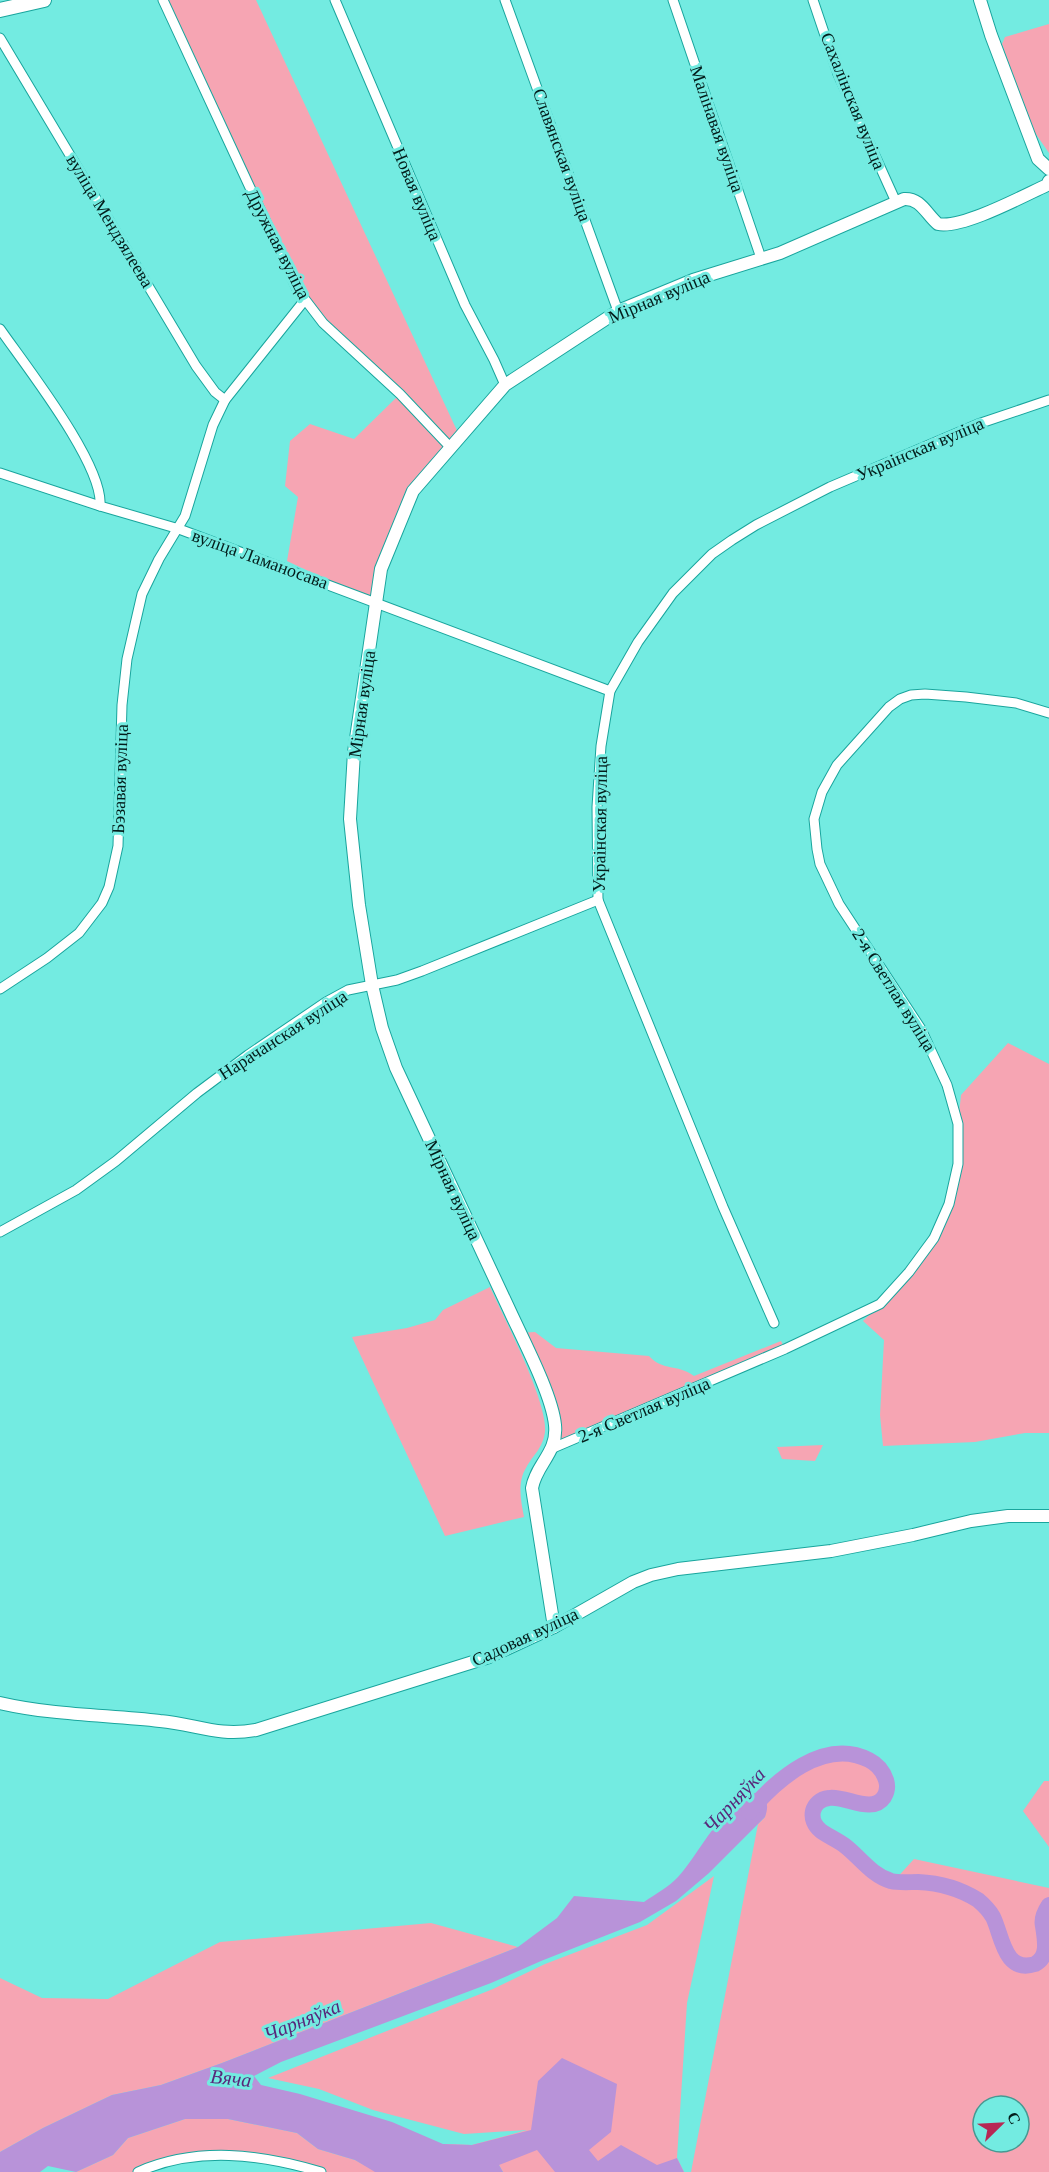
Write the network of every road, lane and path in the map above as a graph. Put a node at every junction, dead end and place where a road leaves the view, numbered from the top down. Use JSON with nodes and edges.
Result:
{"nodes":[{"id":1,"x":44,"y":0,"type":"edge"},
{"id":2,"x":163,"y":0,"type":"edge"},
{"id":3,"x":335,"y":0,"type":"edge"},
{"id":4,"x":505,"y":0,"type":"edge"},
{"id":5,"x":673,"y":0,"type":"edge"},
{"id":6,"x":813,"y":0,"type":"edge"},
{"id":7,"x":980,"y":0,"type":"edge"},
{"id":8,"x":0,"y":10,"type":"edge"},
{"id":9,"x":0,"y":38,"type":"edge"},
{"id":10,"x":1049,"y":169,"type":"edge"},
{"id":11,"x":1048,"y":185,"type":"edge"},
{"id":12,"x":896,"y":202,"type":"junction"},
{"id":13,"x":762,"y":258,"type":"junction"},
{"id":14,"x":304,"y":301,"type":"junction"},
{"id":15,"x":618,"y":311,"type":"junction"},
{"id":16,"x":0,"y":329,"type":"edge"},
{"id":17,"x":505,"y":386,"type":"junction"},
{"id":18,"x":225,"y":400,"type":"junction"},
{"id":19,"x":1049,"y":400,"type":"edge"},
{"id":20,"x":451,"y":448,"type":"junction"},
{"id":21,"x":0,"y":473,"type":"edge"},
{"id":22,"x":100,"y":506,"type":"junction"},
{"id":23,"x":179,"y":530,"type":"junction"},
{"id":24,"x":376,"y":603,"type":"junction"},
{"id":25,"x":610,"y":691,"type":"junction"},
{"id":26,"x":1049,"y":712,"type":"edge"},
{"id":27,"x":598,"y":900,"type":"junction"},
{"id":28,"x":372,"y":985,"type":"junction"},
{"id":29,"x":0,"y":989,"type":"edge"},
{"id":30,"x":0,"y":1232,"type":"edge"},
{"id":31,"x":774,"y":1323,"type":"dead end"},
{"id":32,"x":553,"y":1448,"type":"junction"},
{"id":33,"x":1049,"y":1516,"type":"edge"},
{"id":34,"x":554,"y":1628,"type":"junction"},
{"id":35,"x":0,"y":1703,"type":"edge"},
{"id":36,"x":138,"y":2172,"type":"edge"},
{"id":37,"x":321,"y":2172,"type":"edge"}],
"edges":[{"from":1,"to":8,"type":"main road"},
{"from":2,"to":14,"type":"street","name":"Дружная вуліца"},
{"from":3,"to":17,"type":"street","name":"Новая вуліца"},
{"from":4,"to":15,"type":"street","name":"Славянская вуліца"},
{"from":5,"to":13,"type":"street","name":"Малінавая вуліца"},
{"from":6,"to":12,"type":"street","name":"Сахалінская вуліца"},
{"from":7,"to":10,"type":"street"},
{"from":9,"to":18,"type":"street","name":"вуліца Мендзялеева"},
{"from":11,"to":12,"type":"street"},
{"from":12,"to":13,"type":"street","name":"Мірная вуліца"},
{"from":13,"to":15,"type":"street","name":"Мірная вуліца"},
{"from":14,"to":18,"type":"street","name":"Бэзавая вуліца"},
{"from":14,"to":20,"type":"street","name":"Дружная вуліца"},
{"from":15,"to":17,"type":"street","name":"Мірная вуліца"},
{"from":16,"to":22,"type":"street"},
{"from":17,"to":20,"type":"street","name":"Мірная вуліца"},
{"from":18,"to":23,"type":"street","name":"Бэзавая вуліца"},
{"from":19,"to":25,"type":"street","name":"Украінская вуліца"},
{"from":20,"to":24,"type":"street","name":"Мірная вуліца"},
{"from":21,"to":22,"type":"street","name":"вуліца Ламаносава"},
{"from":22,"to":23,"type":"street","name":"вуліца Ламаносава"},
{"from":23,"to":24,"type":"street","name":"вуліца Ламаносава"},
{"from":23,"to":29,"type":"street","name":"Бэзавая вуліца"},
{"from":24,"to":25,"type":"street","name":"вуліца Ламаносава"},
{"from":24,"to":28,"type":"street","name":"Мірная вуліца"},
{"from":25,"to":27,"type":"street","name":"Украінская вуліца"},
{"from":26,"to":32,"type":"street","name":"2-я Светлая вуліца"},
{"from":27,"to":28,"type":"street","name":"Нарачанская вуліца"},
{"from":27,"to":31,"type":"street","name":"Украінская вуліца"},
{"from":28,"to":30,"type":"street","name":"Нарачанская вуліца"},
{"from":28,"to":32,"type":"street","name":"Мірная вуліца"},
{"from":32,"to":34,"type":"street"},
{"from":33,"to":34,"type":"street","name":"Садовая вуліца"},
{"from":34,"to":35,"type":"street","name":"Садовая вуліца"},
{"from":36,"to":37,"type":"street"}]}
